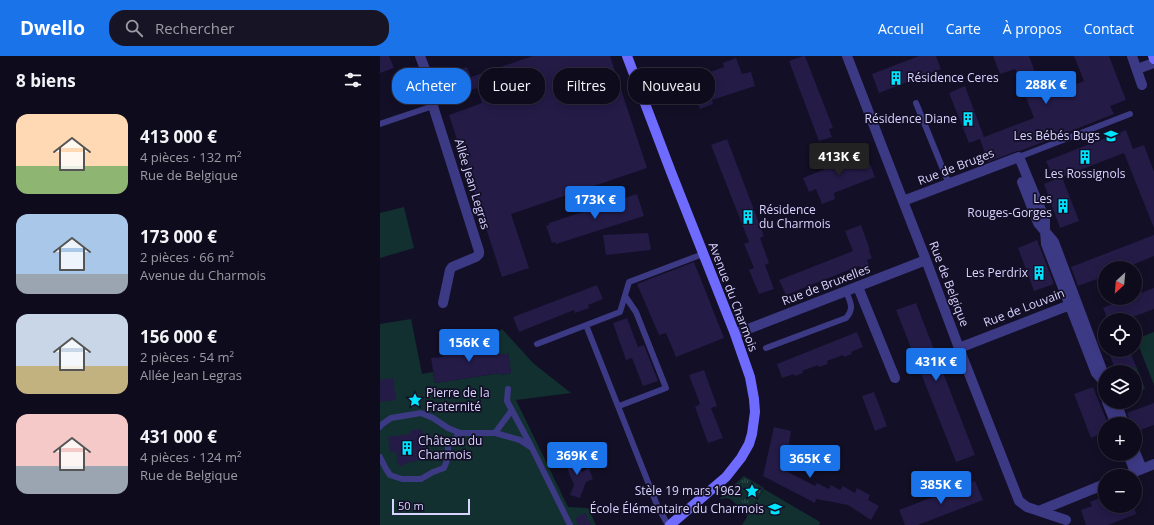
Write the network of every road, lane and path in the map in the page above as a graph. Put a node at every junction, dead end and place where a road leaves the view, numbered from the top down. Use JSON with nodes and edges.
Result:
{"nodes":[{"id":1,"x":420,"y":56,"type":"edge"},
{"id":2,"x":627,"y":56,"type":"edge"},
{"id":3,"x":847,"y":56,"type":"edge"},
{"id":4,"x":1132,"y":56,"type":"edge"},
{"id":5,"x":1153,"y":56,"type":"edge"},
{"id":6,"x":1154,"y":59,"type":"edge"},
{"id":7,"x":1154,"y":63,"type":"edge"},
{"id":8,"x":1137,"y":69,"type":"junction"},
{"id":9,"x":1142,"y":85,"type":"dead end"},
{"id":10,"x":916,"y":103,"type":"dead end"},
{"id":11,"x":433,"y":106,"type":"junction"},
{"id":12,"x":1130,"y":114,"type":"dead end"},
{"id":13,"x":380,"y":124,"type":"edge"},
{"id":14,"x":1016,"y":158,"type":"junction"},
{"id":15,"x":949,"y":184,"type":"junction"},
{"id":16,"x":902,"y":201,"type":"junction"},
{"id":17,"x":704,"y":254,"type":"junction"},
{"id":18,"x":926,"y":260,"type":"junction"},
{"id":19,"x":858,"y":287,"type":"junction"},
{"id":20,"x":846,"y":291,"type":"junction"},
{"id":21,"x":625,"y":296,"type":"junction"},
{"id":22,"x":443,"y":303,"type":"dead end"},
{"id":23,"x":1073,"y":304,"type":"junction"},
{"id":24,"x":586,"y":325,"type":"junction"},
{"id":25,"x":735,"y":334,"type":"junction"},
{"id":26,"x":537,"y":344,"type":"dead end"},
{"id":27,"x":766,"y":348,"type":"dead end"},
{"id":28,"x":959,"y":348,"type":"junction"},
{"id":29,"x":1100,"y":365,"type":"edge"},
{"id":30,"x":895,"y":378,"type":"dead end"},
{"id":31,"x":508,"y":389,"type":"dead end"},
{"id":32,"x":619,"y":406,"type":"junction"},
{"id":33,"x":512,"y":410,"type":"junction"},
{"id":34,"x":380,"y":427,"type":"edge"},
{"id":35,"x":495,"y":433,"type":"junction"},
{"id":36,"x":460,"y":434,"type":"junction"},
{"id":37,"x":532,"y":448,"type":"junction"},
{"id":38,"x":380,"y":457,"type":"edge"},
{"id":39,"x":1154,"y":464,"type":"edge"},
{"id":40,"x":1141,"y":469,"type":"edge"},
{"id":41,"x":1098,"y":487,"type":"edge"},
{"id":42,"x":1060,"y":503,"type":"junction"},
{"id":43,"x":1039,"y":511,"type":"junction"},
{"id":44,"x":1067,"y":522,"type":"edge"},
{"id":45,"x":570,"y":525,"type":"edge"},
{"id":46,"x":669,"y":525,"type":"edge"}],
"edges":[{"from":1,"to":11,"type":"street","name":"Allée Jean Legras"},
{"from":2,"to":17,"type":"street","name":"Avenue du Charmois"},
{"from":3,"to":16,"type":"street","name":"Rue de Belgique"},
{"from":4,"to":8,"type":"street"},
{"from":5,"to":6,"type":"street"},
{"from":7,"to":8,"type":"street"},
{"from":8,"to":9,"type":"street"},
{"from":10,"to":15,"type":"lane"},
{"from":11,"to":13,"type":"lane"},
{"from":11,"to":22,"type":"street","name":"Allée Jean Legras"},
{"from":12,"to":14,"type":"lane"},
{"from":14,"to":15,"type":"street","name":"Rue de Bruges"},
{"from":14,"to":23,"type":"street"},
{"from":15,"to":16,"type":"street","name":"Rue de Bruges"},
{"from":16,"to":18,"type":"street","name":"Rue de Belgique"},
{"from":17,"to":21,"type":"lane"},
{"from":17,"to":25,"type":"street","name":"Avenue du Charmois"},
{"from":18,"to":19,"type":"street","name":"Rue de Bruxelles"},
{"from":18,"to":28,"type":"street","name":"Rue de Belgique"},
{"from":19,"to":20,"type":"street","name":"Rue de Bruxelles"},
{"from":19,"to":30,"type":"street"},
{"from":20,"to":25,"type":"street","name":"Rue de Bruxelles"},
{"from":20,"to":27,"type":"lane"},
{"from":21,"to":24,"type":"lane"},
{"from":21,"to":32,"type":"lane"},
{"from":23,"to":28,"type":"street","name":"Rue de Louvain"},
{"from":23,"to":29,"type":"street"},
{"from":24,"to":26,"type":"lane"},
{"from":24,"to":32,"type":"lane"},
{"from":25,"to":46,"type":"street","name":"Avenue du Charmois"},
{"from":28,"to":43,"type":"street","name":"Rue de Belgique"},
{"from":31,"to":33,"type":"lane"},
{"from":32,"to":46,"type":"lane"},
{"from":33,"to":35,"type":"lane"},
{"from":33,"to":37,"type":"lane"},
{"from":34,"to":36,"type":"lane"},
{"from":35,"to":36,"type":"lane"},
{"from":35,"to":37,"type":"lane"},
{"from":36,"to":38,"type":"lane"},
{"from":37,"to":45,"type":"lane"},
{"from":39,"to":40,"type":"street"},
{"from":41,"to":42,"type":"street"},
{"from":42,"to":43,"type":"street"},
{"from":42,"to":44,"type":"street"},
{"from":43,"to":44,"type":"street","name":"Rue de Belgique"}]}
